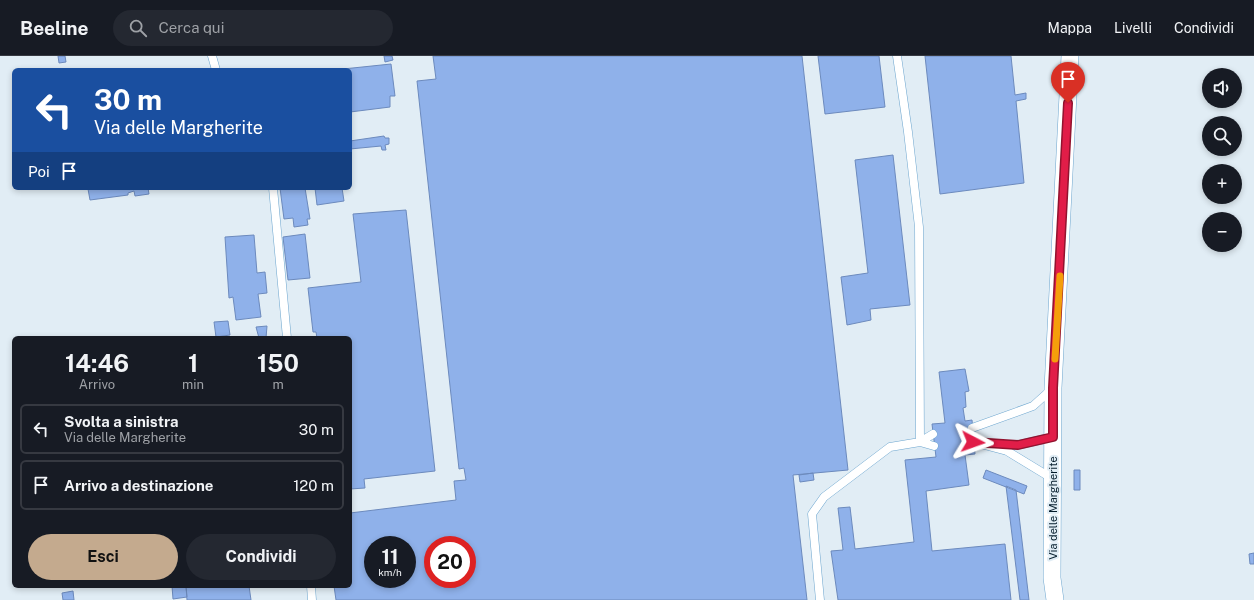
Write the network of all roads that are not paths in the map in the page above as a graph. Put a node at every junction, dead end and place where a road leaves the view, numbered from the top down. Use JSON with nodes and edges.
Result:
{"nodes":[{"id":1,"x":212,"y":56,"type":"edge"},
{"id":2,"x":897,"y":56,"type":"edge"},
{"id":3,"x":1070,"y":56,"type":"edge"},
{"id":4,"x":215,"y":68,"type":"edge"},
{"id":5,"x":272,"y":190,"type":"edge"},
{"id":6,"x":287,"y":336,"type":"edge"},
{"id":7,"x":1053,"y":388,"type":"junction"},
{"id":8,"x":972,"y":428,"type":"dead end"},
{"id":9,"x":933,"y":434,"type":"dead end"},
{"id":10,"x":1053,"y":437,"type":"junction"},
{"id":11,"x":920,"y":442,"type":"junction"},
{"id":12,"x":934,"y":446,"type":"dead end"},
{"id":13,"x":1053,"y":479,"type":"junction"},
{"id":14,"x":311,"y":588,"type":"edge"},
{"id":15,"x":312,"y":600,"type":"edge"},
{"id":16,"x":820,"y":600,"type":"edge"},
{"id":17,"x":1055,"y":600,"type":"edge"}],
"edges":[{"from":1,"to":4,"type":"lane"},
{"from":2,"to":11,"type":"lane"},
{"from":3,"to":7,"type":"street","name":"Via delle Margherite"},
{"from":5,"to":6,"type":"lane"},
{"from":7,"to":8,"type":"lane"},
{"from":7,"to":10,"type":"street","name":"Via delle Margherite"},
{"from":9,"to":11,"type":"lane"},
{"from":10,"to":13,"type":"street","name":"Via delle Margherite"},
{"from":10,"to":13,"type":"lane"},
{"from":11,"to":12,"type":"lane"},
{"from":11,"to":16,"type":"lane"},
{"from":13,"to":17,"type":"street","name":"Via delle Margherite"},
{"from":14,"to":15,"type":"lane"}]}
